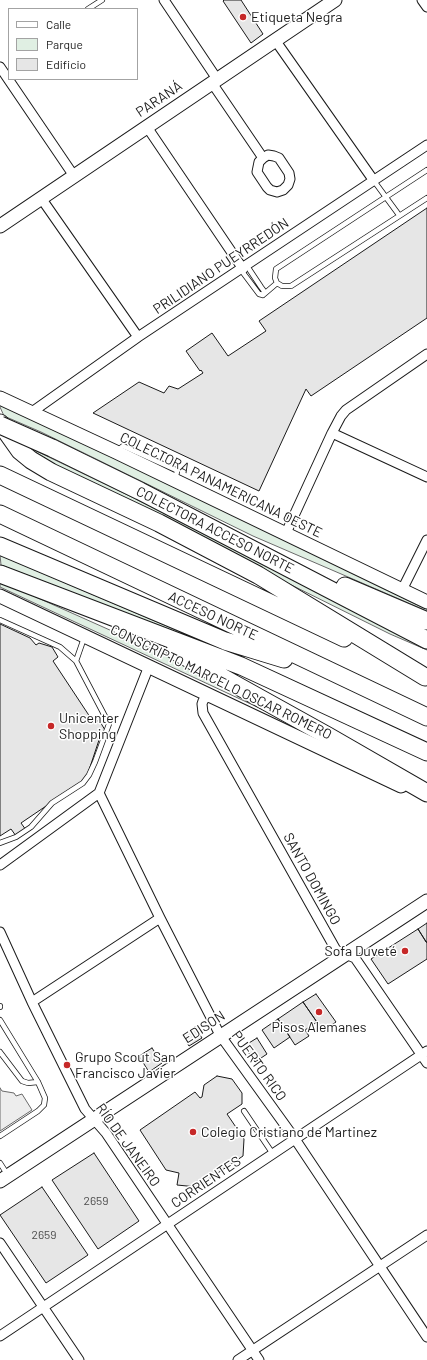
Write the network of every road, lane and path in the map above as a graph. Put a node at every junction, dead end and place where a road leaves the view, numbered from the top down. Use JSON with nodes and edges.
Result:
{"nodes":[{"id":1,"x":102,"y":0,"type":"edge"},
{"id":2,"x":164,"y":0,"type":"edge"},
{"id":3,"x":335,"y":0,"type":"edge"},
{"id":4,"x":422,"y":0,"type":"edge"},
{"id":5,"x":90,"y":8,"type":"edge"},
{"id":6,"x":427,"y":8,"type":"edge"},
{"id":7,"x":275,"y":40,"type":"junction"},
{"id":8,"x":0,"y":67,"type":"edge"},
{"id":9,"x":8,"y":79,"type":"edge"},
{"id":10,"x":9,"y":80,"type":"edge"},
{"id":11,"x":215,"y":81,"type":"junction"},
{"id":12,"x":147,"y":127,"type":"junction"},
{"id":13,"x":427,"y":145,"type":"edge"},
{"id":14,"x":263,"y":158,"type":"dead end"},
{"id":15,"x":427,"y":170,"type":"edge"},
{"id":16,"x":74,"y":176,"type":"junction"},
{"id":17,"x":374,"y":181,"type":"junction"},
{"id":18,"x":386,"y":196,"type":"junction"},
{"id":19,"x":41,"y":198,"type":"junction"},
{"id":20,"x":427,"y":198,"type":"edge"},
{"id":21,"x":399,"y":215,"type":"junction"},
{"id":22,"x":0,"y":226,"type":"edge"},
{"id":23,"x":244,"y":268,"type":"junction"},
{"id":24,"x":277,"y":283,"type":"junction"},
{"id":25,"x":138,"y":337,"type":"junction"},
{"id":26,"x":427,"y":354,"type":"edge"},
{"id":27,"x":0,"y":398,"type":"edge"},
{"id":28,"x":32,"y":412,"type":"junction"},
{"id":29,"x":0,"y":424,"type":"edge"},
{"id":30,"x":332,"y":433,"type":"junction"},
{"id":31,"x":0,"y":475,"type":"edge"},
{"id":32,"x":427,"y":477,"type":"edge"},
{"id":33,"x":0,"y":514,"type":"edge"},
{"id":34,"x":214,"y":529,"type":"junction"},
{"id":35,"x":286,"y":533,"type":"junction"},
{"id":36,"x":427,"y":540,"type":"edge"},
{"id":37,"x":0,"y":546,"type":"edge"},
{"id":38,"x":0,"y":574,"type":"edge"},
{"id":39,"x":402,"y":590,"type":"junction"},
{"id":40,"x":0,"y":596,"type":"edge"},
{"id":41,"x":427,"y":602,"type":"edge"},
{"id":42,"x":100,"y":612,"type":"junction"},
{"id":43,"x":0,"y":620,"type":"edge"},
{"id":44,"x":427,"y":621,"type":"edge"},
{"id":45,"x":84,"y":635,"type":"junction"},
{"id":46,"x":427,"y":640,"type":"edge"},
{"id":47,"x":76,"y":661,"type":"junction"},
{"id":48,"x":149,"y":666,"type":"junction"},
{"id":49,"x":337,"y":675,"type":"junction"},
{"id":50,"x":426,"y":677,"type":"edge"},
{"id":51,"x":212,"y":697,"type":"junction"},
{"id":52,"x":427,"y":717,"type":"edge"},
{"id":53,"x":401,"y":740,"type":"junction"},
{"id":54,"x":427,"y":752,"type":"edge"},
{"id":55,"x":427,"y":758,"type":"edge"},
{"id":56,"x":99,"y":793,"type":"junction"},
{"id":57,"x":427,"y":793,"type":"edge"},
{"id":58,"x":427,"y":799,"type":"edge"},
{"id":59,"x":0,"y":843,"type":"edge"},
{"id":60,"x":0,"y":865,"type":"edge"},
{"id":61,"x":427,"y":901,"type":"edge"},
{"id":62,"x":160,"y":918,"type":"junction"},
{"id":63,"x":0,"y":932,"type":"edge"},
{"id":64,"x":346,"y":954,"type":"junction"},
{"id":65,"x":32,"y":1002,"type":"junction"},
{"id":66,"x":0,"y":1020,"type":"edge"},
{"id":67,"x":220,"y":1035,"type":"junction"},
{"id":68,"x":0,"y":1052,"type":"edge"},
{"id":69,"x":424,"y":1053,"type":"edge"},
{"id":70,"x":427,"y":1063,"type":"edge"},
{"id":71,"x":38,"y":1082,"type":"junction"},
{"id":72,"x":244,"y":1111,"type":"dead end"},
{"id":73,"x":94,"y":1120,"type":"junction"},
{"id":74,"x":0,"y":1136,"type":"edge"},
{"id":75,"x":295,"y":1139,"type":"junction"},
{"id":76,"x":273,"y":1154,"type":"junction"},
{"id":77,"x":0,"y":1163,"type":"edge"},
{"id":78,"x":4,"y":1178,"type":"edge"},
{"id":79,"x":167,"y":1224,"type":"junction"},
{"id":80,"x":427,"y":1235,"type":"edge"},
{"id":81,"x":0,"y":1243,"type":"edge"},
{"id":82,"x":380,"y":1266,"type":"junction"},
{"id":83,"x":44,"y":1307,"type":"junction"},
{"id":84,"x":0,"y":1336,"type":"edge"},
{"id":85,"x":427,"y":1337,"type":"edge"},
{"id":86,"x":252,"y":1351,"type":"junction"},
{"id":87,"x":79,"y":1360,"type":"edge"},
{"id":88,"x":238,"y":1360,"type":"edge"},
{"id":89,"x":259,"y":1360,"type":"edge"}],
"edges":[{"from":1,"to":5,"type":"lane"},
{"from":2,"to":11,"type":"street"},
{"from":3,"to":7,"type":"street","name":"PARANÁ"},
{"from":4,"to":6,"type":"street"},
{"from":7,"to":11,"type":"street","name":"PARANÁ"},
{"from":7,"to":17,"type":"street"},
{"from":8,"to":9,"type":"street"},
{"from":10,"to":16,"type":"street"},
{"from":11,"to":12,"type":"street","name":"PARANÁ"},
{"from":11,"to":14,"type":"street"},
{"from":12,"to":16,"type":"street","name":"PARANÁ"},
{"from":12,"to":23,"type":"street"},
{"from":13,"to":17,"type":"street","name":"PRILIDIANO PUEYRREDÓN"},
{"from":15,"to":18,"type":"lane"},
{"from":16,"to":19,"type":"street","name":"PARANÁ"},
{"from":17,"to":18,"type":"lane"},
{"from":17,"to":23,"type":"street","name":"PRILIDIANO PUEYRREDÓN"},
{"from":18,"to":21,"type":"lane"},
{"from":18,"to":24,"type":"lane"},
{"from":19,"to":22,"type":"street","name":"PARANÁ"},
{"from":19,"to":25,"type":"street"},
{"from":20,"to":21,"type":"lane"},
{"from":21,"to":24,"type":"lane"},
{"from":23,"to":24,"type":"lane"},
{"from":23,"to":25,"type":"street","name":"PRILIDIANO PUEYRREDÓN"},
{"from":25,"to":28,"type":"street","name":"PRILIDIANO PUEYRREDÓN"},
{"from":26,"to":30,"type":"street"},
{"from":27,"to":28,"type":"street","name":"COLECTORA PANAMERICANA OESTE"},
{"from":28,"to":35,"type":"street","name":"COLECTORA PANAMERICANA OESTE"},
{"from":29,"to":34,"type":"highway","name":"COLECTORA ACCESO NORTE","bridge":true},
{"from":29,"to":50,"type":"highway"},
{"from":30,"to":32,"type":"street"},
{"from":30,"to":35,"type":"street"},
{"from":31,"to":50,"type":"highway"},
{"from":33,"to":49,"type":"highway","name":"ACCESO NORTE"},
{"from":34,"to":44,"type":"highway"},
{"from":34,"to":46,"type":"highway","name":"COLECTORA ACCESO NORTE"},
{"from":35,"to":39,"type":"street","name":"COLECTORA PANAMERICANA OESTE"},
{"from":36,"to":39,"type":"street"},
{"from":37,"to":49,"type":"highway"},
{"from":38,"to":42,"type":"highway"},
{"from":39,"to":41,"type":"street","name":"COLECTORA PANAMERICANA OESTE"},
{"from":40,"to":45,"type":"street","name":"CONSCRIPTO MARCELO OSCAR ROMERO"},
{"from":42,"to":53,"type":"highway"},
{"from":42,"to":57,"type":"highway"},
{"from":43,"to":47,"type":"lane"},
{"from":45,"to":47,"type":"lane"},
{"from":45,"to":48,"type":"street","name":"CONSCRIPTO MARCELO OSCAR ROMERO"},
{"from":47,"to":59,"type":"lane"},
{"from":48,"to":51,"type":"street","name":"CONSCRIPTO MARCELO OSCAR ROMERO"},
{"from":48,"to":56,"type":"street"},
{"from":49,"to":52,"type":"highway","name":"ACCESO NORTE"},
{"from":51,"to":58,"type":"street","name":"CONSCRIPTO MARCELO OSCAR ROMERO"},
{"from":51,"to":64,"type":"street","name":"SANTO DOMINGO"},
{"from":53,"to":54,"type":"highway"},
{"from":53,"to":55,"type":"lane"},
{"from":56,"to":60,"type":"street"},
{"from":56,"to":62,"type":"street","name":"PUERTO RICO"},
{"from":61,"to":64,"type":"street","name":"EDISON"},
{"from":62,"to":65,"type":"street"},
{"from":62,"to":67,"type":"street","name":"PUERTO RICO"},
{"from":63,"to":65,"type":"street","name":"RÍO DE JANEIRO"},
{"from":64,"to":67,"type":"street","name":"EDISON"},
{"from":64,"to":69,"type":"street","name":"SANTO DOMINGO"},
{"from":65,"to":73,"type":"street","name":"RÍO DE JANEIRO"},
{"from":66,"to":71,"type":"lane"},
{"from":67,"to":73,"type":"street","name":"EDISON"},
{"from":67,"to":75,"type":"street","name":"PUERTO RICO"},
{"from":68,"to":71,"type":"lane"},
{"from":69,"to":70,"type":"street","name":"SANTO DOMINGO"},
{"from":69,"to":75,"type":"street","name":"CORRIENTES"},
{"from":71,"to":74,"type":"lane"},
{"from":72,"to":76,"type":"lane"},
{"from":73,"to":78,"type":"street","name":"EDISON"},
{"from":73,"to":79,"type":"street","name":"RÍO DE JANEIRO"},
{"from":75,"to":76,"type":"street","name":"CORRIENTES"},
{"from":75,"to":82,"type":"street","name":"PUERTO RICO"},
{"from":76,"to":79,"type":"street","name":"CORRIENTES"},
{"from":77,"to":78,"type":"lane"},
{"from":79,"to":83,"type":"street","name":"CORRIENTES"},
{"from":79,"to":86,"type":"street","name":"RÍO DE JANEIRO"},
{"from":80,"to":82,"type":"street"},
{"from":81,"to":83,"type":"street"},
{"from":82,"to":85,"type":"street","name":"PUERTO RICO"},
{"from":82,"to":86,"type":"street"},
{"from":83,"to":84,"type":"street","name":"CORRIENTES"},
{"from":83,"to":87,"type":"street"},
{"from":86,"to":88,"type":"street"},
{"from":86,"to":89,"type":"street","name":"RÍO DE JANEIRO"}]}
